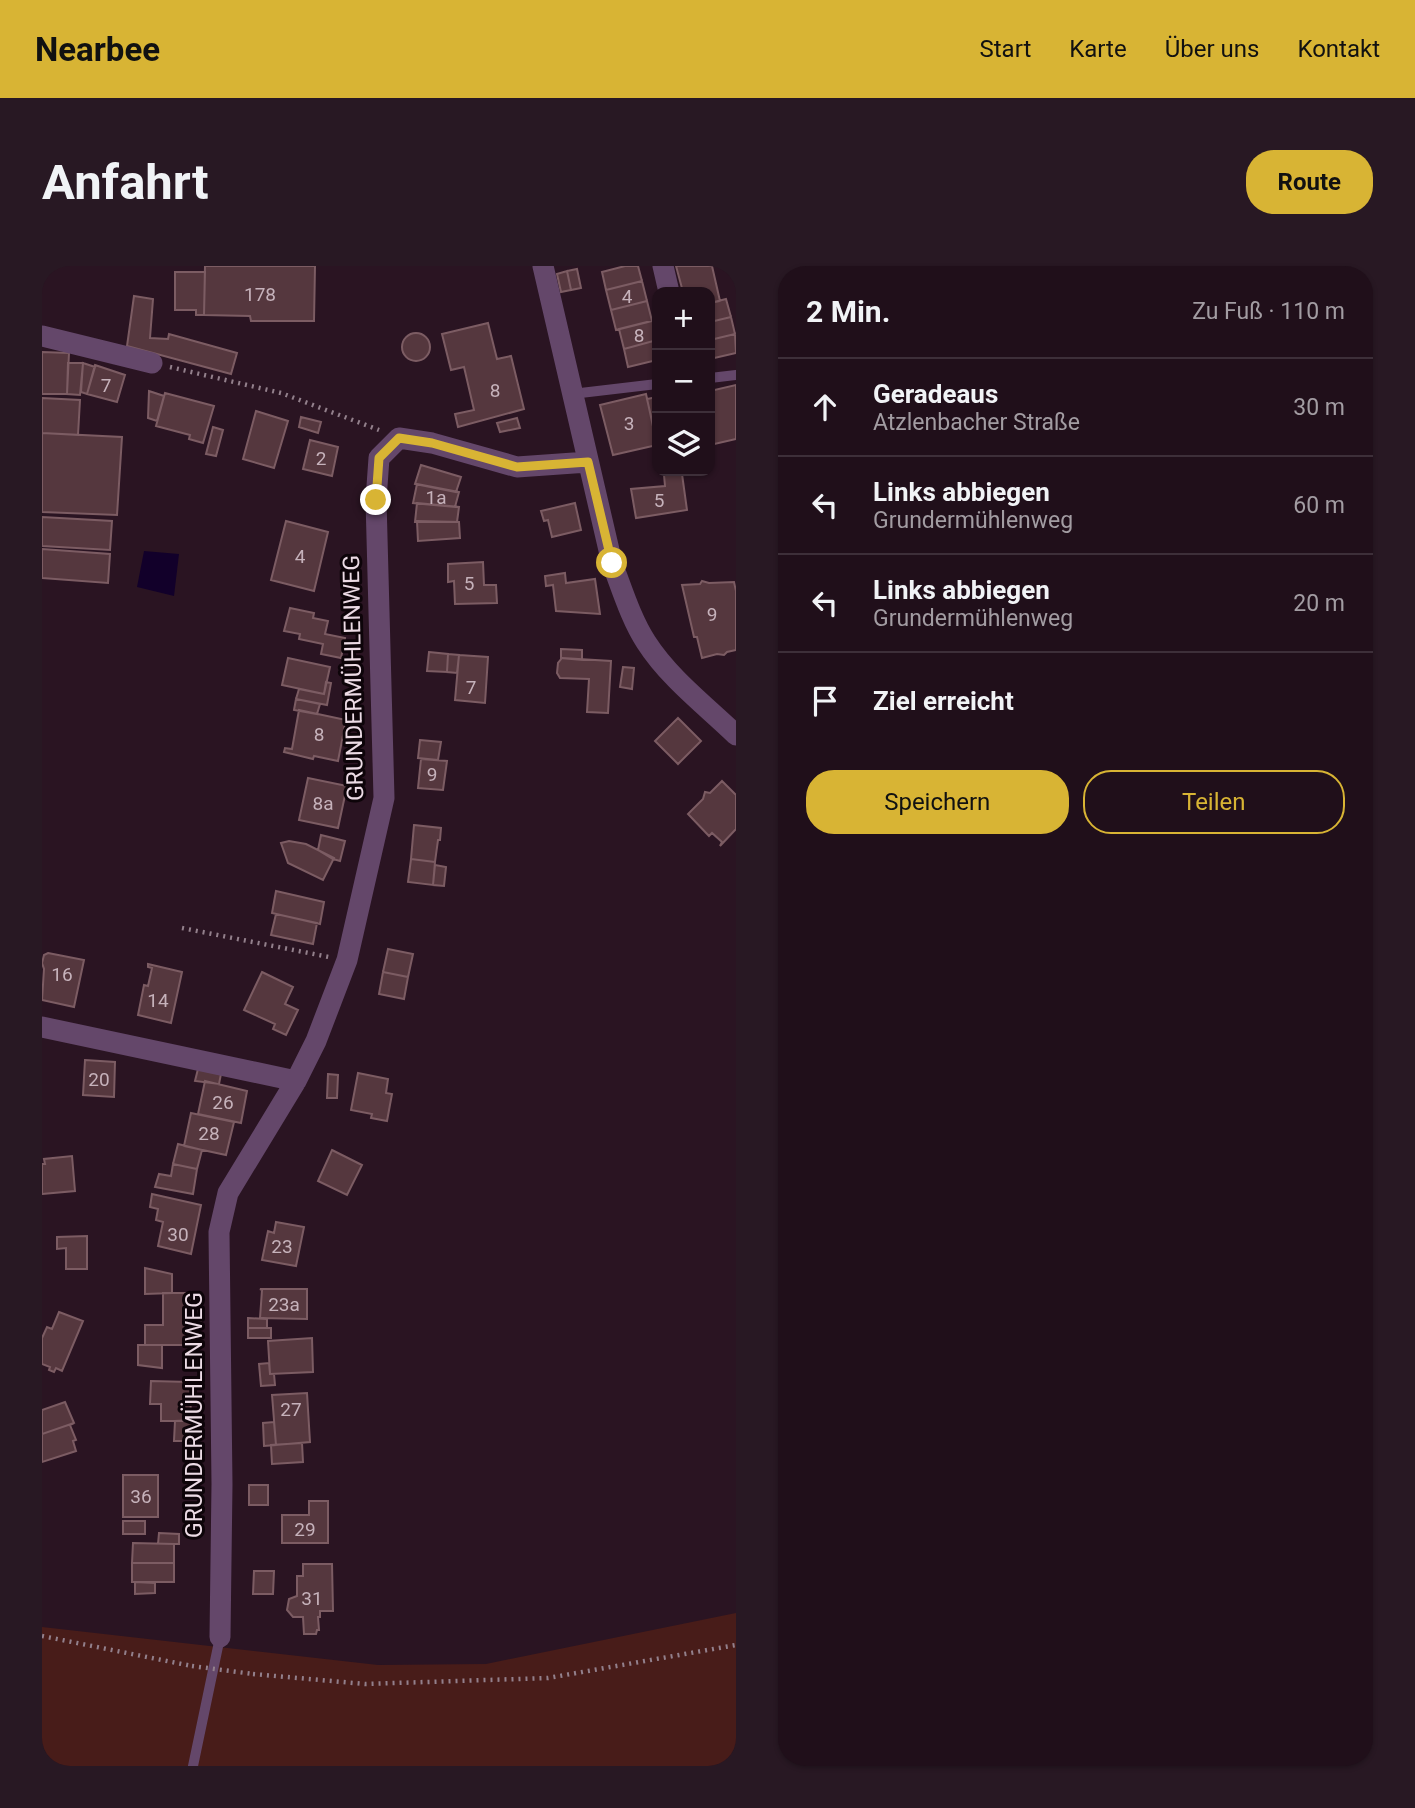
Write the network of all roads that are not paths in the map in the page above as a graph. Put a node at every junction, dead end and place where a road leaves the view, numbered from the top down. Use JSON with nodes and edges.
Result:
{"nodes":[{"id":1,"x":543,"y":266,"type":"edge"},
{"id":2,"x":663,"y":266,"type":"edge"},
{"id":3,"x":667,"y":287,"type":"edge"},
{"id":4,"x":42,"y":336,"type":"edge"},
{"id":5,"x":152,"y":363,"type":"road end"},
{"id":6,"x":736,"y":375,"type":"edge"},
{"id":7,"x":715,"y":377,"type":"edge"},
{"id":8,"x":652,"y":385,"type":"edge"},
{"id":9,"x":572,"y":394,"type":"junction"},
{"id":10,"x":588,"y":462,"type":"junction"},
{"id":11,"x":736,"y":735,"type":"edge"},
{"id":12,"x":42,"y":1027,"type":"edge"},
{"id":13,"x":296,"y":1081,"type":"junction"},
{"id":14,"x":220,"y":1637,"type":"joint"},
{"id":15,"x":193,"y":1766,"type":"edge"}],
"edges":[{"from":1,"to":9,"type":"street"},
{"from":2,"to":3,"type":"street"},
{"from":4,"to":5,"type":"street"},
{"from":6,"to":7,"type":"lane"},
{"from":8,"to":9,"type":"lane"},
{"from":9,"to":10,"type":"street"},
{"from":10,"to":11,"type":"street"},
{"from":10,"to":13,"type":"street","name":"GRUNDERMÜHLENWEG"},
{"from":12,"to":13,"type":"street"},
{"from":13,"to":14,"type":"street","name":"GRUNDERMÜHLENWEG"},
{"from":14,"to":15,"type":"lane","name":"GRUNDERMÜHLENWEG"}]}
